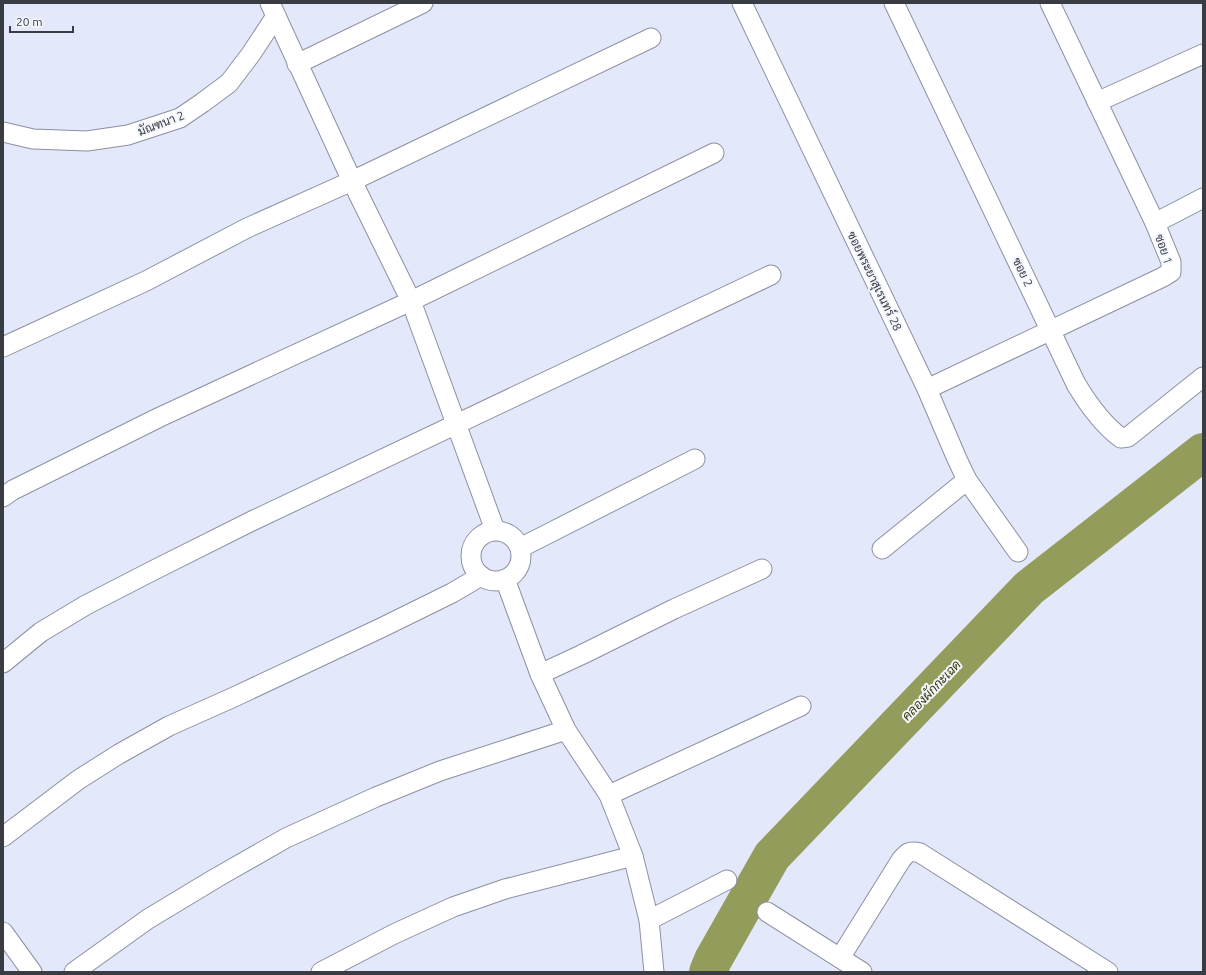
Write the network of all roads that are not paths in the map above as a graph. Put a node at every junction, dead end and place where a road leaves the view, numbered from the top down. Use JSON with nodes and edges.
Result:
{"nodes":[{"id":1,"x":423,"y":3,"type":"edge"},
{"id":2,"x":742,"y":3,"type":"edge"},
{"id":3,"x":894,"y":3,"type":"edge"},
{"id":4,"x":1050,"y":3,"type":"edge"},
{"id":5,"x":273,"y":10,"type":"edge"},
{"id":6,"x":651,"y":38,"type":"dead end"},
{"id":7,"x":1203,"y":54,"type":"edge"},
{"id":8,"x":297,"y":64,"type":"junction"},
{"id":9,"x":1097,"y":102,"type":"junction"},
{"id":10,"x":3,"y":132,"type":"edge"},
{"id":11,"x":714,"y":153,"type":"dead end"},
{"id":12,"x":352,"y":181,"type":"junction"},
{"id":13,"x":1203,"y":198,"type":"edge"},
{"id":14,"x":1154,"y":223,"type":"junction"},
{"id":15,"x":771,"y":275,"type":"dead end"},
{"id":16,"x":411,"y":301,"type":"junction"},
{"id":17,"x":1051,"y":330,"type":"junction"},
{"id":18,"x":3,"y":347,"type":"edge"},
{"id":19,"x":1203,"y":377,"type":"edge"},
{"id":20,"x":926,"y":389,"type":"junction"},
{"id":21,"x":457,"y":424,"type":"junction"},
{"id":22,"x":695,"y":459,"type":"dead end"},
{"id":23,"x":967,"y":480,"type":"junction"},
{"id":24,"x":3,"y":496,"type":"edge"},
{"id":25,"x":495,"y":530,"type":"junction"},
{"id":26,"x":520,"y":548,"type":"junction"},
{"id":27,"x":882,"y":549,"type":"dead end"},
{"id":28,"x":1018,"y":552,"type":"dead end"},
{"id":29,"x":762,"y":569,"type":"dead end"},
{"id":30,"x":481,"y":576,"type":"junction"},
{"id":31,"x":505,"y":579,"type":"junction"},
{"id":32,"x":3,"y":663,"type":"edge"},
{"id":33,"x":540,"y":674,"type":"junction"},
{"id":34,"x":801,"y":706,"type":"dead end"},
{"id":35,"x":566,"y":730,"type":"junction"},
{"id":36,"x":609,"y":795,"type":"junction"},
{"id":37,"x":3,"y":837,"type":"edge"},
{"id":38,"x":633,"y":856,"type":"junction"},
{"id":39,"x":727,"y":880,"type":"dead end"},
{"id":40,"x":767,"y":912,"type":"dead end"},
{"id":41,"x":649,"y":920,"type":"junction"},
{"id":42,"x":3,"y":932,"type":"edge"},
{"id":43,"x":840,"y":958,"type":"junction"},
{"id":44,"x":32,"y":972,"type":"edge"},
{"id":45,"x":74,"y":972,"type":"edge"},
{"id":46,"x":321,"y":972,"type":"edge"},
{"id":47,"x":654,"y":972,"type":"edge"},
{"id":48,"x":862,"y":972,"type":"edge"},
{"id":49,"x":1108,"y":972,"type":"edge"}],
"edges":[{"from":1,"to":8,"type":"street"},
{"from":2,"to":20,"type":"street","name":"ซอยพระยาสุเรนทร์ 28"},
{"from":3,"to":17,"type":"street","name":"ซอย 2"},
{"from":4,"to":9,"type":"street","name":"ซอย 1"},
{"from":5,"to":8,"type":"street"},
{"from":5,"to":10,"type":"street","name":"มัณฑนา 2"},
{"from":6,"to":12,"type":"street"},
{"from":7,"to":9,"type":"street"},
{"from":8,"to":12,"type":"street"},
{"from":9,"to":14,"type":"street","name":"ซอย 1"},
{"from":11,"to":16,"type":"street"},
{"from":12,"to":16,"type":"street"},
{"from":12,"to":18,"type":"street"},
{"from":13,"to":14,"type":"street"},
{"from":14,"to":17,"type":"street","name":"ซอย 1"},
{"from":15,"to":21,"type":"street"},
{"from":16,"to":21,"type":"street"},
{"from":16,"to":24,"type":"street"},
{"from":17,"to":19,"type":"street","name":"ซอย 2"},
{"from":17,"to":20,"type":"street","name":"ซอย 1"},
{"from":20,"to":23,"type":"street","name":"ซอยพระยาสุเรนทร์ 28"},
{"from":21,"to":25,"type":"street"},
{"from":21,"to":32,"type":"street"},
{"from":22,"to":26,"type":"street"},
{"from":23,"to":27,"type":"street"},
{"from":23,"to":28,"type":"street","name":"ซอยพระยาสุเรนทร์ 28"},
{"from":25,"to":26,"type":"street"},
{"from":25,"to":30,"type":"street"},
{"from":26,"to":31,"type":"street"},
{"from":29,"to":33,"type":"street"},
{"from":30,"to":31,"type":"street"},
{"from":30,"to":37,"type":"street"},
{"from":31,"to":33,"type":"street"},
{"from":33,"to":35,"type":"street"},
{"from":34,"to":36,"type":"street"},
{"from":35,"to":36,"type":"street"},
{"from":35,"to":45,"type":"street"},
{"from":36,"to":38,"type":"street"},
{"from":38,"to":41,"type":"street"},
{"from":38,"to":46,"type":"street"},
{"from":39,"to":41,"type":"street"},
{"from":40,"to":43,"type":"street"},
{"from":41,"to":47,"type":"street"},
{"from":42,"to":44,"type":"street"},
{"from":43,"to":48,"type":"street"},
{"from":43,"to":49,"type":"street"}]}
